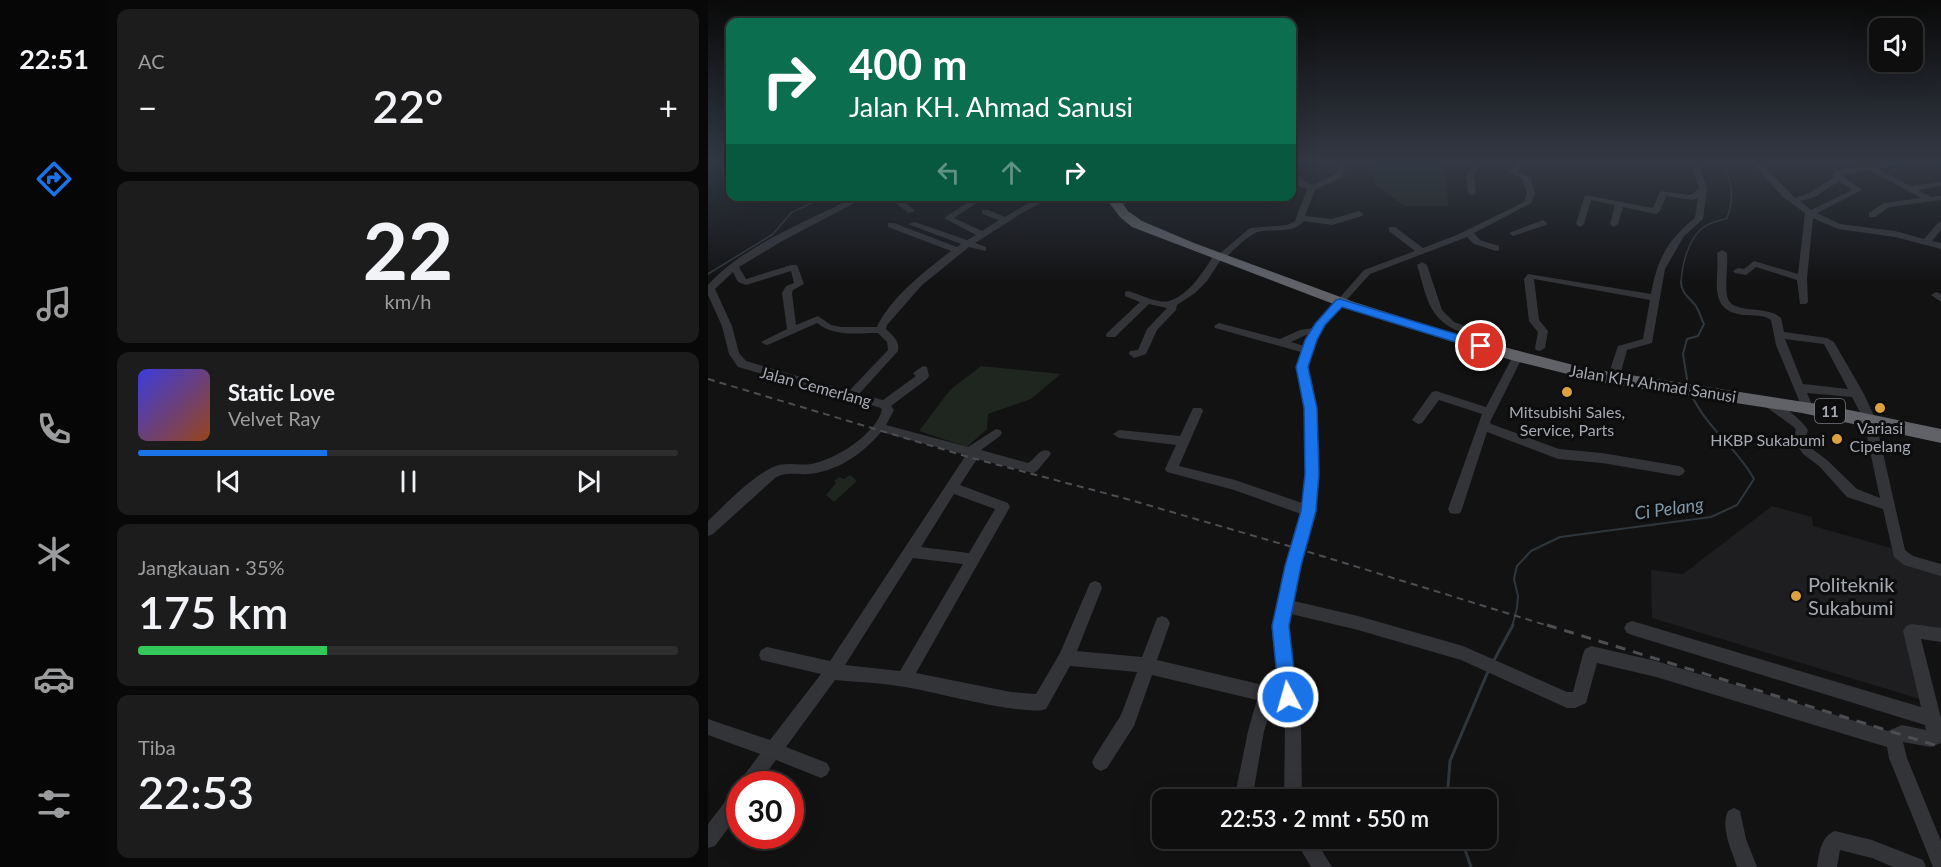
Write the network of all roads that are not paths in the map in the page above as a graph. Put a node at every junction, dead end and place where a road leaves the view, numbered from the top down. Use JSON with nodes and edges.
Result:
{"nodes":[{"id":1,"x":853,"y":201,"type":"edge"},
{"id":2,"x":899,"y":201,"type":"edge"},
{"id":3,"x":974,"y":201,"type":"edge"},
{"id":4,"x":1037,"y":201,"type":"edge"},
{"id":5,"x":1113,"y":201,"type":"edge"},
{"id":6,"x":1307,"y":201,"type":"edge"},
{"id":7,"x":1527,"y":201,"type":"edge"},
{"id":8,"x":1587,"y":201,"type":"edge"},
{"id":9,"x":1605,"y":201,"type":"edge"},
{"id":10,"x":1660,"y":201,"type":"edge"},
{"id":11,"x":1701,"y":201,"type":"edge"},
{"id":12,"x":1793,"y":201,"type":"edge"},
{"id":13,"x":1836,"y":201,"type":"edge"},
{"id":14,"x":1912,"y":201,"type":"edge"},
{"id":15,"x":1619,"y":205,"type":"junction"},
{"id":16,"x":911,"y":211,"type":"dead end"},
{"id":17,"x":985,"y":212,"type":"dead end"},
{"id":18,"x":1812,"y":212,"type":"junction"},
{"id":19,"x":1359,"y":214,"type":"dead end"},
{"id":20,"x":1872,"y":215,"type":"dead end"},
{"id":21,"x":1300,"y":218,"type":"junction"},
{"id":22,"x":1006,"y":220,"type":"junction"},
{"id":23,"x":1543,"y":223,"type":"dead end"},
{"id":24,"x":912,"y":224,"type":"dead end"},
{"id":25,"x":1580,"y":224,"type":"dead end"},
{"id":26,"x":1614,"y":224,"type":"dead end"},
{"id":27,"x":891,"y":225,"type":"dead end"},
{"id":28,"x":1941,"y":225,"type":"edge"},
{"id":29,"x":1392,"y":229,"type":"dead end"},
{"id":30,"x":1469,"y":233,"type":"junction"},
{"id":31,"x":1513,"y":233,"type":"dead end"},
{"id":32,"x":982,"y":234,"type":"junction"},
{"id":33,"x":1926,"y":242,"type":"junction"},
{"id":34,"x":966,"y":244,"type":"junction"},
{"id":35,"x":1941,"y":246,"type":"edge"},
{"id":36,"x":1496,"y":248,"type":"dead end"},
{"id":37,"x":983,"y":249,"type":"dead end"},
{"id":38,"x":956,"y":250,"type":"junction"},
{"id":39,"x":1421,"y":251,"type":"junction"},
{"id":40,"x":1722,"y":253,"type":"dead end"},
{"id":41,"x":1219,"y":257,"type":"junction"},
{"id":42,"x":1422,"y":265,"type":"dead end"},
{"id":43,"x":735,"y":267,"type":"junction"},
{"id":44,"x":1738,"y":271,"type":"dead end"},
{"id":45,"x":1802,"y":278,"type":"junction"},
{"id":46,"x":709,"y":289,"type":"edge"},
{"id":47,"x":1128,"y":294,"type":"dead end"},
{"id":48,"x":1656,"y":298,"type":"junction"},
{"id":49,"x":1147,"y":301,"type":"junction"},
{"id":50,"x":1803,"y":302,"type":"dead end"},
{"id":51,"x":1340,"y":303,"type":"junction"},
{"id":52,"x":1172,"y":304,"type":"junction"},
{"id":53,"x":1219,"y":326,"type":"dead end"},
{"id":54,"x":792,"y":330,"type":"junction"},
{"id":55,"x":881,"y":330,"type":"junction"},
{"id":56,"x":1317,"y":331,"type":"junction"},
{"id":57,"x":1111,"y":335,"type":"dead end"},
{"id":58,"x":1778,"y":335,"type":"junction"},
{"id":59,"x":1463,"y":340,"type":"junction"},
{"id":60,"x":766,"y":342,"type":"dead end"},
{"id":61,"x":1283,"y":342,"type":"junction"},
{"id":62,"x":1540,"y":348,"type":"dead end"},
{"id":63,"x":1307,"y":350,"type":"junction"},
{"id":64,"x":1134,"y":354,"type":"dead end"},
{"id":65,"x":1518,"y":356,"type":"junction"},
{"id":66,"x":923,"y":370,"type":"dead end"},
{"id":67,"x":1613,"y":379,"type":"junction"},
{"id":68,"x":1799,"y":388,"type":"junction"},
{"id":69,"x":1858,"y":394,"type":"junction"},
{"id":70,"x":851,"y":395,"type":"junction"},
{"id":71,"x":1766,"y":401,"type":"junction"},
{"id":72,"x":885,"y":405,"type":"junction"},
{"id":73,"x":1807,"y":407,"type":"junction"},
{"id":74,"x":1197,"y":411,"type":"dead end"},
{"id":75,"x":1487,"y":411,"type":"junction"},
{"id":76,"x":1869,"y":418,"type":"junction"},
{"id":77,"x":1418,"y":420,"type":"dead end"},
{"id":78,"x":1484,"y":425,"type":"junction"},
{"id":79,"x":878,"y":427,"type":"junction"},
{"id":80,"x":996,"y":433,"type":"dead end"},
{"id":81,"x":1119,"y":434,"type":"dead end"},
{"id":82,"x":1941,"y":436,"type":"edge"},
{"id":83,"x":1184,"y":441,"type":"junction"},
{"id":84,"x":972,"y":453,"type":"junction"},
{"id":85,"x":1045,"y":454,"type":"dead end"},
{"id":86,"x":1679,"y":471,"type":"dead end"},
{"id":87,"x":953,"y":488,"type":"junction"},
{"id":88,"x":1889,"y":506,"type":"junction"},
{"id":89,"x":1455,"y":509,"type":"dead end"},
{"id":90,"x":1308,"y":511,"type":"junction"},
{"id":91,"x":708,"y":530,"type":"edge"},
{"id":92,"x":911,"y":552,"type":"junction"},
{"id":93,"x":973,"y":559,"type":"junction"},
{"id":94,"x":1941,"y":570,"type":"edge"},
{"id":95,"x":1095,"y":588,"type":"dead end"},
{"id":96,"x":1286,"y":606,"type":"junction"},
{"id":97,"x":1162,"y":623,"type":"dead end"},
{"id":98,"x":1632,"y":628,"type":"dead end"},
{"id":99,"x":1941,"y":636,"type":"edge"},
{"id":100,"x":767,"y":655,"type":"dead end"},
{"id":101,"x":1066,"y":658,"type":"junction"},
{"id":102,"x":1149,"y":665,"type":"junction"},
{"id":103,"x":833,"y":671,"type":"junction"},
{"id":104,"x":1286,"y":674,"type":"junction"},
{"id":105,"x":904,"y":679,"type":"junction"},
{"id":106,"x":1267,"y":694,"type":"junction"},
{"id":107,"x":1288,"y":697,"type":"junction"},
{"id":108,"x":1933,"y":719,"type":"junction"},
{"id":109,"x":708,"y":727,"type":"edge"},
{"id":110,"x":1894,"y":741,"type":"junction"},
{"id":111,"x":773,"y":750,"type":"junction"},
{"id":112,"x":1101,"y":762,"type":"dead end"},
{"id":113,"x":821,"y":769,"type":"dead end"},
{"id":114,"x":758,"y":771,"type":"edge"},
{"id":115,"x":1245,"y":789,"type":"edge"},
{"id":116,"x":1293,"y":789,"type":"edge"},
{"id":117,"x":726,"y":815,"type":"edge"},
{"id":118,"x":1734,"y":817,"type":"dead end"},
{"id":119,"x":708,"y":839,"type":"edge"},
{"id":120,"x":1310,"y":849,"type":"edge"},
{"id":121,"x":1941,"y":864,"type":"edge"},
{"id":122,"x":1322,"y":867,"type":"edge"},
{"id":123,"x":1747,"y":867,"type":"edge"},
{"id":124,"x":1827,"y":867,"type":"edge"},
{"id":125,"x":1916,"y":867,"type":"edge"}],
"edges":[{"from":1,"to":43,"type":"street","name":"Jalan Cemerlang"},
{"from":2,"to":16,"type":"street"},
{"from":3,"to":32,"type":"street"},
{"from":4,"to":22,"type":"street"},
{"from":5,"to":41,"type":"highway","name":"Jalan KH. Ahmad Sanusi","number":"11"},
{"from":6,"to":21,"type":"street"},
{"from":7,"to":30,"type":"street"},
{"from":8,"to":25,"type":"street"},
{"from":9,"to":15,"type":"street"},
{"from":10,"to":15,"type":"street"},
{"from":11,"to":48,"type":"street"},
{"from":12,"to":18,"type":"street"},
{"from":13,"to":18,"type":"street"},
{"from":14,"to":20,"type":"street"},
{"from":15,"to":26,"type":"street"},
{"from":17,"to":22,"type":"street"},
{"from":18,"to":33,"type":"street"},
{"from":18,"to":45,"type":"street"},
{"from":19,"to":21,"type":"street"},
{"from":21,"to":41,"type":"street"},
{"from":22,"to":32,"type":"street"},
{"from":23,"to":31,"type":"street"},
{"from":24,"to":34,"type":"street"},
{"from":27,"to":38,"type":"street"},
{"from":28,"to":33,"type":"street"},
{"from":29,"to":39,"type":"street"},
{"from":30,"to":36,"type":"street"},
{"from":30,"to":39,"type":"street"},
{"from":32,"to":34,"type":"street"},
{"from":33,"to":35,"type":"street"},
{"from":34,"to":37,"type":"street"},
{"from":34,"to":38,"type":"street"},
{"from":38,"to":55,"type":"street"},
{"from":39,"to":51,"type":"street"},
{"from":40,"to":58,"type":"street"},
{"from":41,"to":51,"type":"highway","name":"Jalan KH. Ahmad Sanusi","number":"11"},
{"from":41,"to":52,"type":"street"},
{"from":42,"to":59,"type":"street"},
{"from":43,"to":46,"type":"street","name":"Jalan Cemerlang"},
{"from":43,"to":54,"type":"street"},
{"from":44,"to":45,"type":"street"},
{"from":45,"to":50,"type":"street"},
{"from":46,"to":70,"type":"street","name":"Jalan Cemerlang"},
{"from":47,"to":49,"type":"street"},
{"from":48,"to":62,"type":"street"},
{"from":48,"to":67,"type":"street"},
{"from":49,"to":52,"type":"street"},
{"from":49,"to":57,"type":"street"},
{"from":51,"to":56,"type":"street"},
{"from":51,"to":59,"type":"highway","name":"Jalan KH. Ahmad Sanusi","number":"11"},
{"from":52,"to":64,"type":"street"},
{"from":53,"to":61,"type":"street"},
{"from":54,"to":55,"type":"street"},
{"from":54,"to":60,"type":"street"},
{"from":55,"to":70,"type":"street"},
{"from":56,"to":61,"type":"street"},
{"from":56,"to":63,"type":"street"},
{"from":58,"to":68,"type":"street"},
{"from":58,"to":69,"type":"street"},
{"from":59,"to":65,"type":"highway","name":"Jalan KH. Ahmad Sanusi","number":"11"},
{"from":61,"to":63,"type":"street"},
{"from":63,"to":90,"type":"street"},
{"from":65,"to":67,"type":"highway","name":"Jalan KH. Ahmad Sanusi","number":"11"},
{"from":65,"to":75,"type":"street"},
{"from":66,"to":72,"type":"street"},
{"from":67,"to":71,"type":"highway","name":"Jalan KH. Ahmad Sanusi","number":"11"},
{"from":68,"to":69,"type":"street"},
{"from":68,"to":73,"type":"street"},
{"from":69,"to":76,"type":"street"},
{"from":70,"to":72,"type":"street","name":"Jalan Cemerlang"},
{"from":71,"to":73,"type":"highway","name":"Jalan KH. Ahmad Sanusi","number":"11"},
{"from":71,"to":88,"type":"street"},
{"from":72,"to":79,"type":"street","name":"Jalan Cemerlang"},
{"from":73,"to":76,"type":"highway","name":"Jalan KH. Ahmad Sanusi","number":"11"},
{"from":74,"to":83,"type":"street"},
{"from":75,"to":77,"type":"street"},
{"from":75,"to":78,"type":"street"},
{"from":76,"to":82,"type":"highway","name":"Jalan KH. Ahmad Sanusi","number":"11"},
{"from":76,"to":88,"type":"street"},
{"from":78,"to":86,"type":"street"},
{"from":78,"to":89,"type":"street"},
{"from":79,"to":84,"type":"street"},
{"from":79,"to":91,"type":"street","name":"Jalan Cemerlang"},
{"from":80,"to":84,"type":"street"},
{"from":81,"to":83,"type":"street"},
{"from":83,"to":90,"type":"street"},
{"from":84,"to":85,"type":"street"},
{"from":84,"to":87,"type":"street"},
{"from":87,"to":92,"type":"street"},
{"from":87,"to":93,"type":"street"},
{"from":88,"to":94,"type":"street"},
{"from":90,"to":96,"type":"street"},
{"from":92,"to":93,"type":"street"},
{"from":92,"to":103,"type":"street"},
{"from":93,"to":105,"type":"street"},
{"from":95,"to":101,"type":"street"},
{"from":96,"to":104,"type":"street"},
{"from":96,"to":110,"type":"street"},
{"from":97,"to":102,"type":"street"},
{"from":98,"to":108,"type":"street"},
{"from":99,"to":108,"type":"street"},
{"from":100,"to":103,"type":"street"},
{"from":101,"to":102,"type":"street"},
{"from":101,"to":105,"type":"street"},
{"from":102,"to":106,"type":"street"},
{"from":102,"to":112,"type":"street"},
{"from":103,"to":105,"type":"street"},
{"from":103,"to":111,"type":"street"},
{"from":104,"to":106,"type":"street"},
{"from":104,"to":107,"type":"street"},
{"from":106,"to":107,"type":"street"},
{"from":106,"to":115,"type":"street"},
{"from":107,"to":116,"type":"street"},
{"from":108,"to":110,"type":"street"},
{"from":109,"to":111,"type":"street"},
{"from":110,"to":121,"type":"street"},
{"from":111,"to":113,"type":"street"},
{"from":111,"to":114,"type":"street"},
{"from":117,"to":119,"type":"street"},
{"from":118,"to":123,"type":"street"},
{"from":120,"to":122,"type":"street"},
{"from":124,"to":125,"type":"street"}]}
